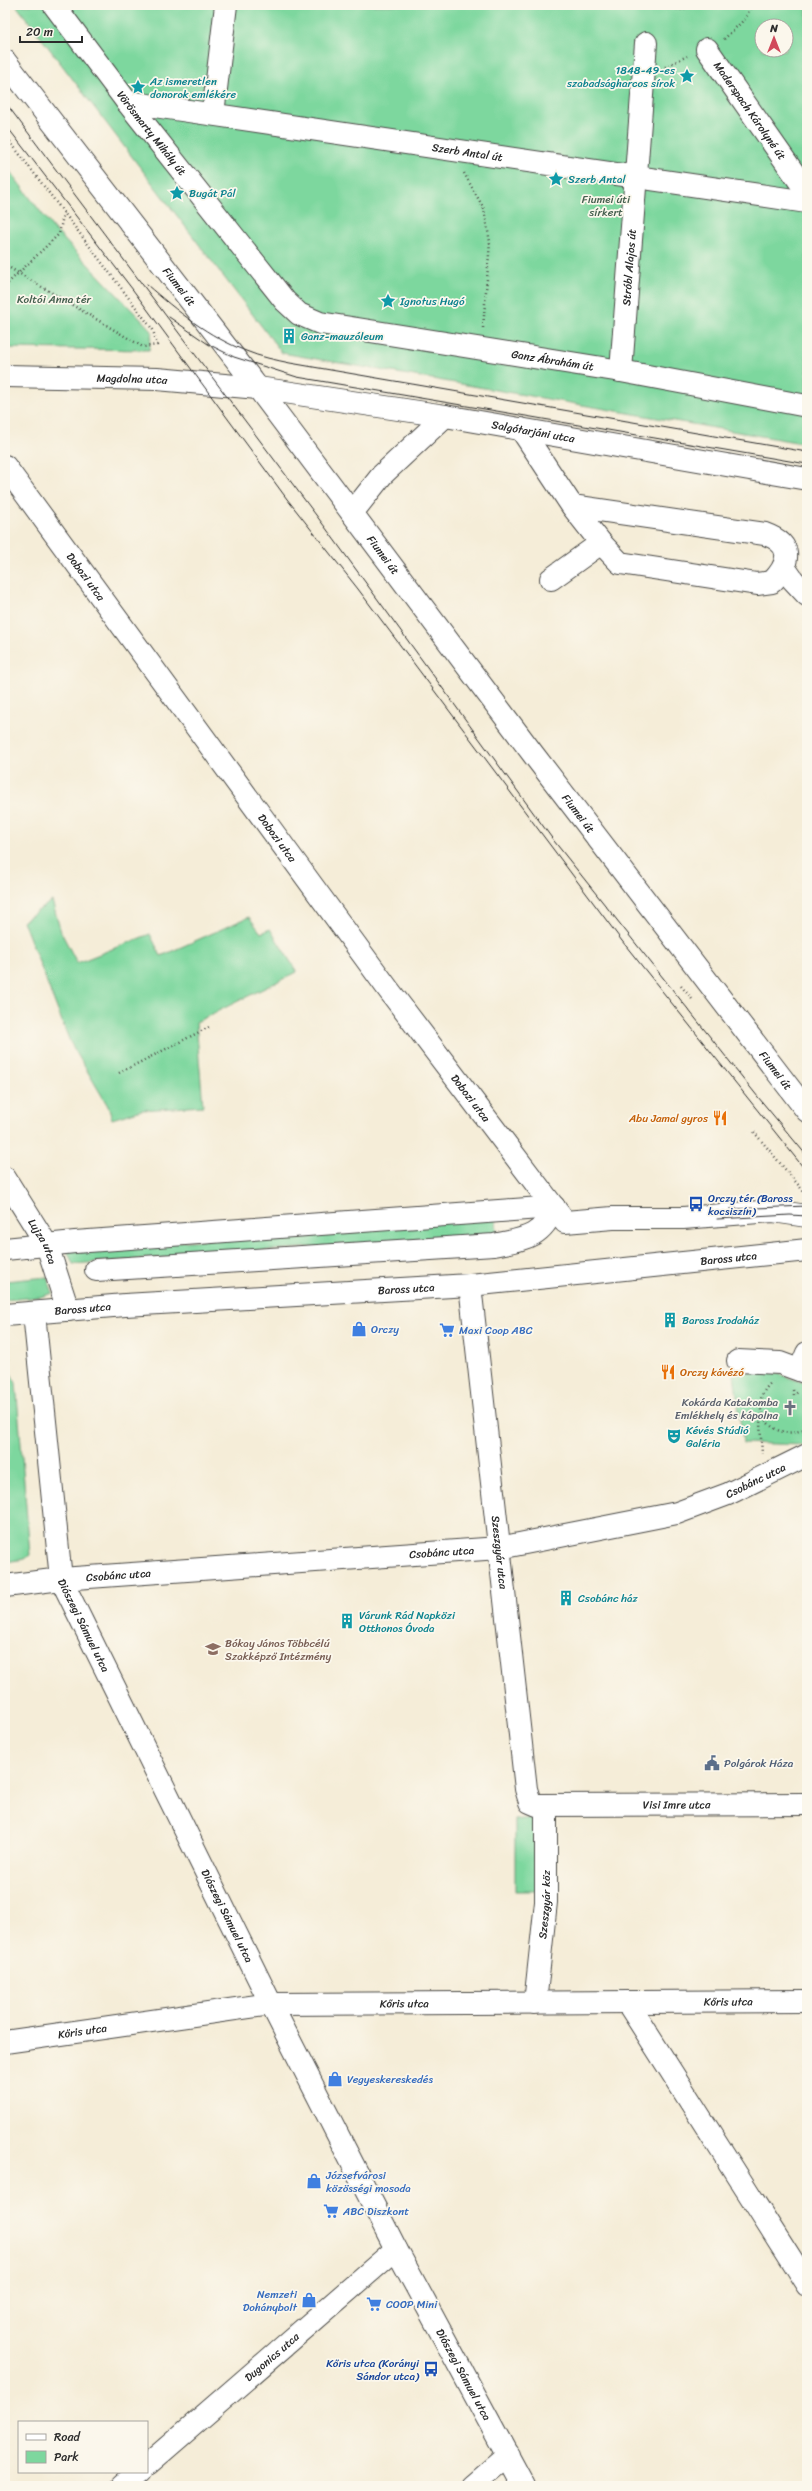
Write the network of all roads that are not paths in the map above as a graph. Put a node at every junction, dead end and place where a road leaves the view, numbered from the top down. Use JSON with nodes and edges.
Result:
{"nodes":[{"id":1,"x":54,"y":5,"type":"edge"},
{"id":2,"x":226,"y":5,"type":"edge"},
{"id":3,"x":646,"y":43,"type":"dead end"},
{"id":4,"x":707,"y":49,"type":"dead end"},
{"id":5,"x":5,"y":61,"type":"edge"},
{"id":6,"x":127,"y":102,"type":"junction"},
{"id":7,"x":213,"y":114,"type":"junction"},
{"id":8,"x":635,"y":177,"type":"junction"},
{"id":9,"x":807,"y":192,"type":"edge"},
{"id":10,"x":807,"y":202,"type":"edge"},
{"id":11,"x":299,"y":314,"type":"joint"},
{"id":12,"x":621,"y":371,"type":"junction"},
{"id":13,"x":5,"y":376,"type":"edge"},
{"id":14,"x":258,"y":388,"type":"junction"},
{"id":15,"x":807,"y":406,"type":"edge"},
{"id":16,"x":445,"y":416,"type":"junction"},
{"id":17,"x":521,"y":430,"type":"junction"},
{"id":18,"x":5,"y":466,"type":"edge"},
{"id":19,"x":807,"y":479,"type":"edge"},
{"id":20,"x":572,"y":506,"type":"junction"},
{"id":21,"x":352,"y":514,"type":"junction"},
{"id":22,"x":600,"y":542,"type":"junction"},
{"id":23,"x":784,"y":567,"type":"junction"},
{"id":24,"x":551,"y":579,"type":"dead end"},
{"id":25,"x":807,"y":595,"type":"edge"},
{"id":26,"x":807,"y":1110,"type":"edge"},
{"id":27,"x":5,"y":1178,"type":"edge"},
{"id":28,"x":554,"y":1207,"type":"junction"},
{"id":29,"x":807,"y":1216,"type":"edge"},
{"id":30,"x":47,"y":1245,"type":"junction"},
{"id":31,"x":5,"y":1249,"type":"edge"},
{"id":32,"x":807,"y":1250,"type":"edge"},
{"id":33,"x":96,"y":1270,"type":"dead end"},
{"id":34,"x":470,"y":1284,"type":"junction"},
{"id":35,"x":68,"y":1310,"type":"junction"},
{"id":36,"x":34,"y":1313,"type":"junction"},
{"id":37,"x":5,"y":1315,"type":"edge"},
{"id":38,"x":738,"y":1361,"type":"dead end"},
{"id":39,"x":802,"y":1374,"type":"edge"},
{"id":40,"x":807,"y":1455,"type":"edge"},
{"id":41,"x":499,"y":1548,"type":"junction"},
{"id":42,"x":61,"y":1579,"type":"junction"},
{"id":43,"x":5,"y":1586,"type":"edge"},
{"id":44,"x":807,"y":1804,"type":"edge"},
{"id":45,"x":546,"y":1805,"type":"junction"},
{"id":46,"x":807,"y":2001,"type":"edge"},
{"id":47,"x":627,"y":2002,"type":"junction"},
{"id":48,"x":535,"y":2003,"type":"junction"},
{"id":49,"x":271,"y":2004,"type":"junction"},
{"id":50,"x":5,"y":2042,"type":"edge"},
{"id":51,"x":396,"y":2249,"type":"junction"},
{"id":52,"x":807,"y":2285,"type":"edge"},
{"id":53,"x":508,"y":2455,"type":"junction"},
{"id":54,"x":148,"y":2464,"type":"edge"},
{"id":55,"x":138,"y":2473,"type":"edge"},
{"id":56,"x":123,"y":2486,"type":"edge"},
{"id":57,"x":472,"y":2486,"type":"edge"},
{"id":58,"x":524,"y":2486,"type":"edge"}],
"edges":[{"from":1,"to":6,"type":"street","name":"Vörösmarty Mihály út"},
{"from":2,"to":7,"type":"street"},
{"from":3,"to":8,"type":"street","name":"Stróbl Alajos út"},
{"from":4,"to":9,"type":"street","name":"Maderspach Károlyné út"},
{"from":5,"to":14,"type":"street","name":"Fiumei út"},
{"from":6,"to":7,"type":"street","name":"Szerb Antal út"},
{"from":6,"to":11,"type":"street","name":"Vörösmarty Mihály út"},
{"from":7,"to":8,"type":"street","name":"Szerb Antal út"},
{"from":8,"to":10,"type":"street","name":"Szerb Antal út"},
{"from":8,"to":12,"type":"street","name":"Stróbl Alajos út"},
{"from":11,"to":12,"type":"street","name":"Ganz Ábrahám út"},
{"from":12,"to":15,"type":"street","name":"Ganz Ábrahám út"},
{"from":13,"to":14,"type":"street","name":"Magdolna utca"},
{"from":14,"to":16,"type":"street","name":"Salgótarjáni utca"},
{"from":14,"to":21,"type":"street","name":"Fiumei út"},
{"from":16,"to":17,"type":"street","name":"Salgótarjáni utca"},
{"from":16,"to":21,"type":"street"},
{"from":17,"to":19,"type":"street","name":"Salgótarjáni utca"},
{"from":17,"to":20,"type":"street"},
{"from":18,"to":28,"type":"street","name":"Dobozi utca"},
{"from":20,"to":22,"type":"street"},
{"from":20,"to":23,"type":"street"},
{"from":21,"to":26,"type":"street","name":"Fiumei út"},
{"from":22,"to":23,"type":"street"},
{"from":22,"to":24,"type":"street"},
{"from":23,"to":25,"type":"street"},
{"from":27,"to":30,"type":"street","name":"Lujza utca"},
{"from":28,"to":29,"type":"street","name":"Dobozi utca"},
{"from":28,"to":30,"type":"street"},
{"from":28,"to":33,"type":"street"},
{"from":30,"to":31,"type":"street"},
{"from":30,"to":35,"type":"street","name":"Lujza utca"},
{"from":32,"to":34,"type":"street","name":"Baross utca"},
{"from":34,"to":35,"type":"street","name":"Baross utca"},
{"from":34,"to":41,"type":"street","name":"Szeszgyár utca"},
{"from":35,"to":36,"type":"street","name":"Baross utca"},
{"from":36,"to":37,"type":"street","name":"Baross utca"},
{"from":36,"to":42,"type":"street","name":"Diószegi Sámuel utca"},
{"from":38,"to":39,"type":"street"},
{"from":40,"to":41,"type":"street","name":"Csobánc utca"},
{"from":41,"to":42,"type":"street","name":"Csobánc utca"},
{"from":41,"to":45,"type":"street","name":"Szeszgyár utca"},
{"from":42,"to":43,"type":"street","name":"Csobánc utca"},
{"from":42,"to":49,"type":"street","name":"Diószegi Sámuel utca"},
{"from":44,"to":45,"type":"street","name":"Visi Imre utca"},
{"from":45,"to":48,"type":"street","name":"Szeszgyár köz"},
{"from":46,"to":47,"type":"street","name":"Kőris utca"},
{"from":47,"to":48,"type":"street","name":"Kőris utca"},
{"from":47,"to":52,"type":"street"},
{"from":48,"to":49,"type":"street","name":"Kőris utca"},
{"from":49,"to":50,"type":"street","name":"Kőris utca"},
{"from":49,"to":51,"type":"street","name":"Diószegi Sámuel utca"},
{"from":51,"to":53,"type":"street","name":"Diószegi Sámuel utca"},
{"from":51,"to":54,"type":"street","name":"Dugonics utca"},
{"from":53,"to":57,"type":"street"},
{"from":53,"to":58,"type":"street","name":"Diószegi Sámuel utca"},
{"from":55,"to":56,"type":"street"}]}
